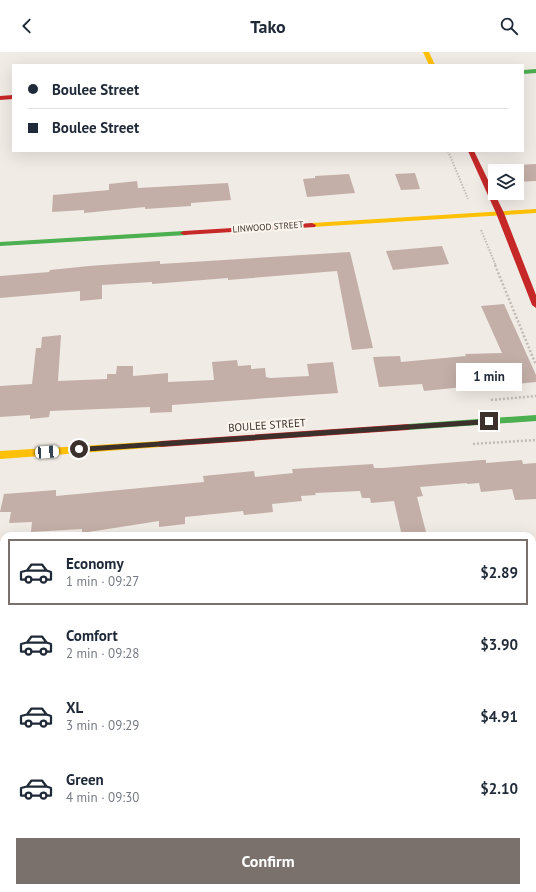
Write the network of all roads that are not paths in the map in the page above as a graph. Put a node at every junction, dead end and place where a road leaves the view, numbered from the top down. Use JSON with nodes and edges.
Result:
{"nodes":[{"id":1,"x":426,"y":52,"type":"edge"},
{"id":2,"x":432,"y":64,"type":"edge"},
{"id":3,"x":536,"y":71,"type":"edge"},
{"id":4,"x":524,"y":72,"type":"edge"},
{"id":5,"x":12,"y":97,"type":"edge"},
{"id":6,"x":0,"y":98,"type":"edge"},
{"id":7,"x":471,"y":152,"type":"edge"},
{"id":8,"x":536,"y":211,"type":"edge"},
{"id":9,"x":500,"y":213,"type":"junction"},
{"id":10,"x":0,"y":244,"type":"edge"},
{"id":11,"x":536,"y":305,"type":"edge"},
{"id":12,"x":536,"y":418,"type":"edge"},
{"id":13,"x":0,"y":455,"type":"edge"}],
"edges":[{"from":1,"to":2,"type":"street"},
{"from":3,"to":4,"type":"street"},
{"from":5,"to":6,"type":"street"},
{"from":7,"to":9,"type":"street"},
{"from":8,"to":9,"type":"street","name":"LINWOOD STREET"},
{"from":9,"to":10,"type":"street","name":"LINWOOD STREET"},
{"from":9,"to":11,"type":"street"},
{"from":12,"to":13,"type":"street","name":"BOULEE STREET"}]}
